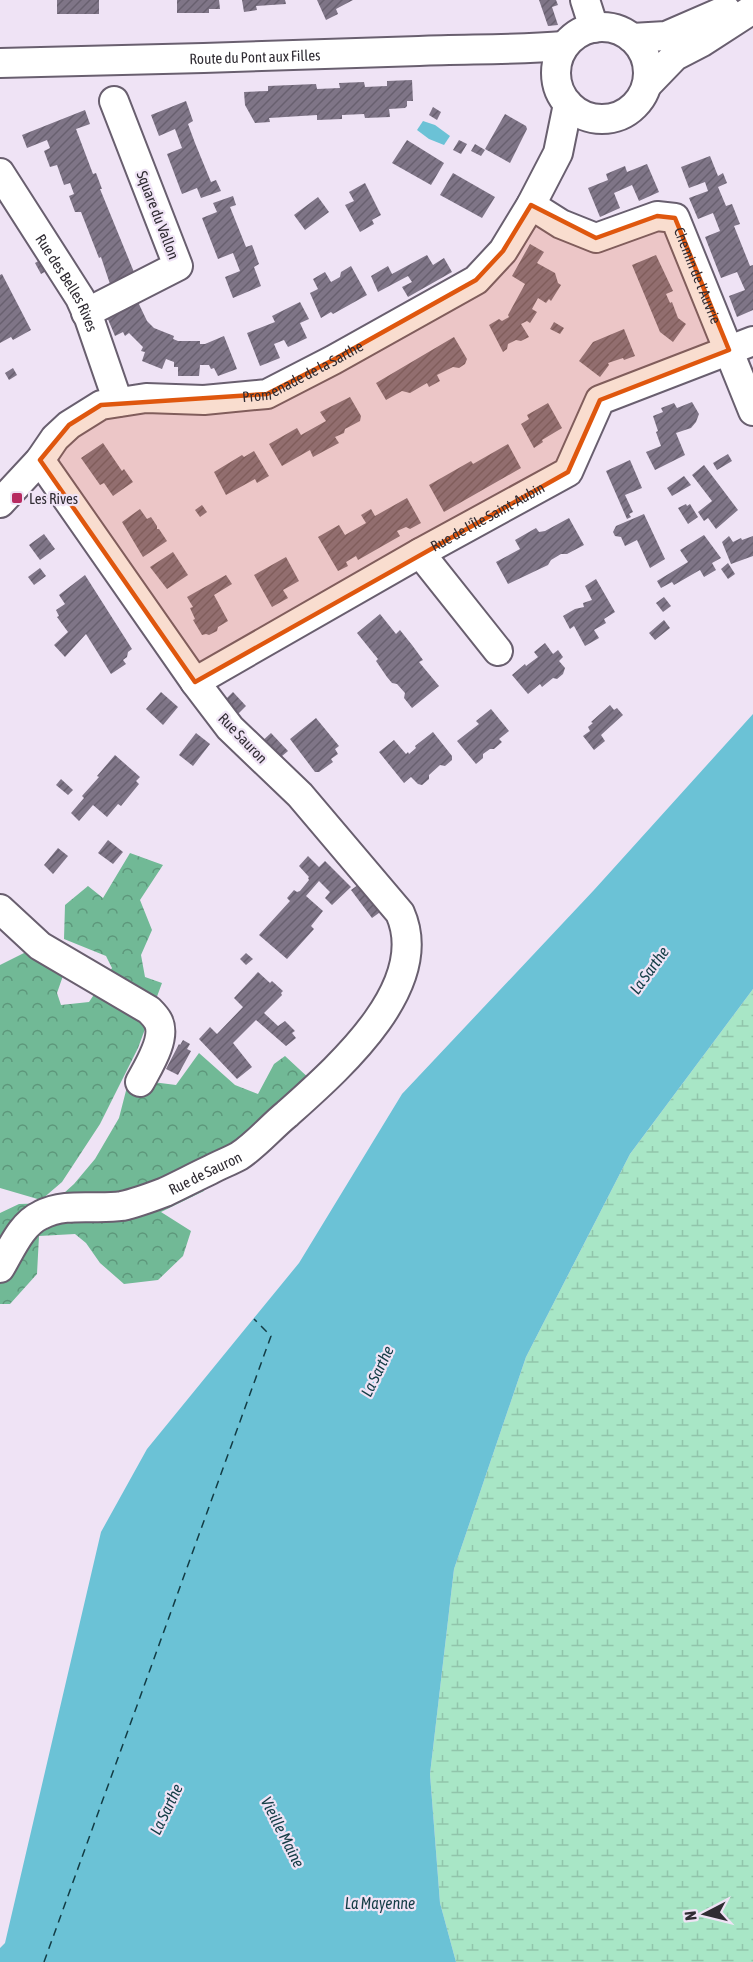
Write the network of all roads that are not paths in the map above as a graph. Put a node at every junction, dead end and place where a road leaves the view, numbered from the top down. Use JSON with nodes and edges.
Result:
{"nodes":[{"id":1,"x":585,"y":0,"type":"edge"},
{"id":2,"x":752,"y":0,"type":"edge"},
{"id":3,"x":753,"y":9,"type":"edge"},
{"id":4,"x":594,"y":28,"type":"junction"},
{"id":5,"x":632,"y":38,"type":"junction"},
{"id":6,"x":564,"y":46,"type":"junction"},
{"id":7,"x":509,"y":50,"type":"junction"},
{"id":8,"x":0,"y":63,"type":"edge"},
{"id":9,"x":556,"y":77,"type":"junction"},
{"id":10,"x":647,"y":85,"type":"junction"},
{"id":11,"x":114,"y":101,"type":"dead end"},
{"id":12,"x":568,"y":104,"type":"junction"},
{"id":13,"x":597,"y":119,"type":"junction"},
{"id":14,"x":558,"y":153,"type":"junction"},
{"id":15,"x":0,"y":173,"type":"edge"},
{"id":16,"x":531,"y":205,"type":"junction"},
{"id":17,"x":86,"y":314,"type":"junction"},
{"id":18,"x":741,"y":346,"type":"edge"},
{"id":19,"x":118,"y":402,"type":"junction"},
{"id":20,"x":753,"y":411,"type":"edge"},
{"id":21,"x":40,"y":460,"type":"junction"},
{"id":22,"x":0,"y":503,"type":"edge"},
{"id":23,"x":420,"y":553,"type":"junction"},
{"id":24,"x":498,"y":651,"type":"dead end"},
{"id":25,"x":195,"y":682,"type":"junction"},
{"id":26,"x":0,"y":909,"type":"edge"},
{"id":27,"x":382,"y":1015,"type":"joint"},
{"id":28,"x":140,"y":1082,"type":"dead end"},
{"id":29,"x":0,"y":1268,"type":"edge"}],
"edges":[{"from":1,"to":4,"type":"street"},
{"from":2,"to":5,"type":"street"},
{"from":3,"to":10,"type":"street"},
{"from":4,"to":5,"type":"street"},
{"from":4,"to":6,"type":"street"},
{"from":5,"to":10,"type":"street"},
{"from":6,"to":7,"type":"street","name":"Route du Pont aux Filles"},
{"from":6,"to":9,"type":"street"},
{"from":7,"to":8,"type":"street","name":"Route du Pont aux Filles"},
{"from":7,"to":9,"type":"street","name":"Route du Pont aux Filles"},
{"from":9,"to":12,"type":"street"},
{"from":10,"to":13,"type":"street"},
{"from":11,"to":17,"type":"street","name":"Square du Vallon"},
{"from":12,"to":13,"type":"street"},
{"from":12,"to":14,"type":"street","name":"Promenade de la Sarthe"},
{"from":13,"to":14,"type":"street","name":"Promenade de la Sarthe"},
{"from":14,"to":16,"type":"street","name":"Promenade de la Sarthe"},
{"from":15,"to":17,"type":"street","name":"Rue des Belles Rives"},
{"from":16,"to":18,"type":"street","name":"Chemin de l'Auvrie"},
{"from":16,"to":19,"type":"street","name":"Promenade de la Sarthe"},
{"from":17,"to":19,"type":"street","name":"Rue des Belles Rives"},
{"from":18,"to":20,"type":"street","name":"Chemin de l'Auvrie"},
{"from":18,"to":23,"type":"street","name":"Rue de l'Île Saint-Aubin"},
{"from":19,"to":21,"type":"street","name":"Promenade de la Sarthe"},
{"from":21,"to":22,"type":"street","name":"Promenade de la Sarthe"},
{"from":21,"to":25,"type":"street","name":"Rue Sauron"},
{"from":23,"to":24,"type":"street"},
{"from":23,"to":25,"type":"street","name":"Rue de l'Île Saint-Aubin"},
{"from":25,"to":27,"type":"street","name":"Rue Sauron"},
{"from":26,"to":28,"type":"street"},
{"from":27,"to":29,"type":"street","name":"Rue de Sauron"}]}
